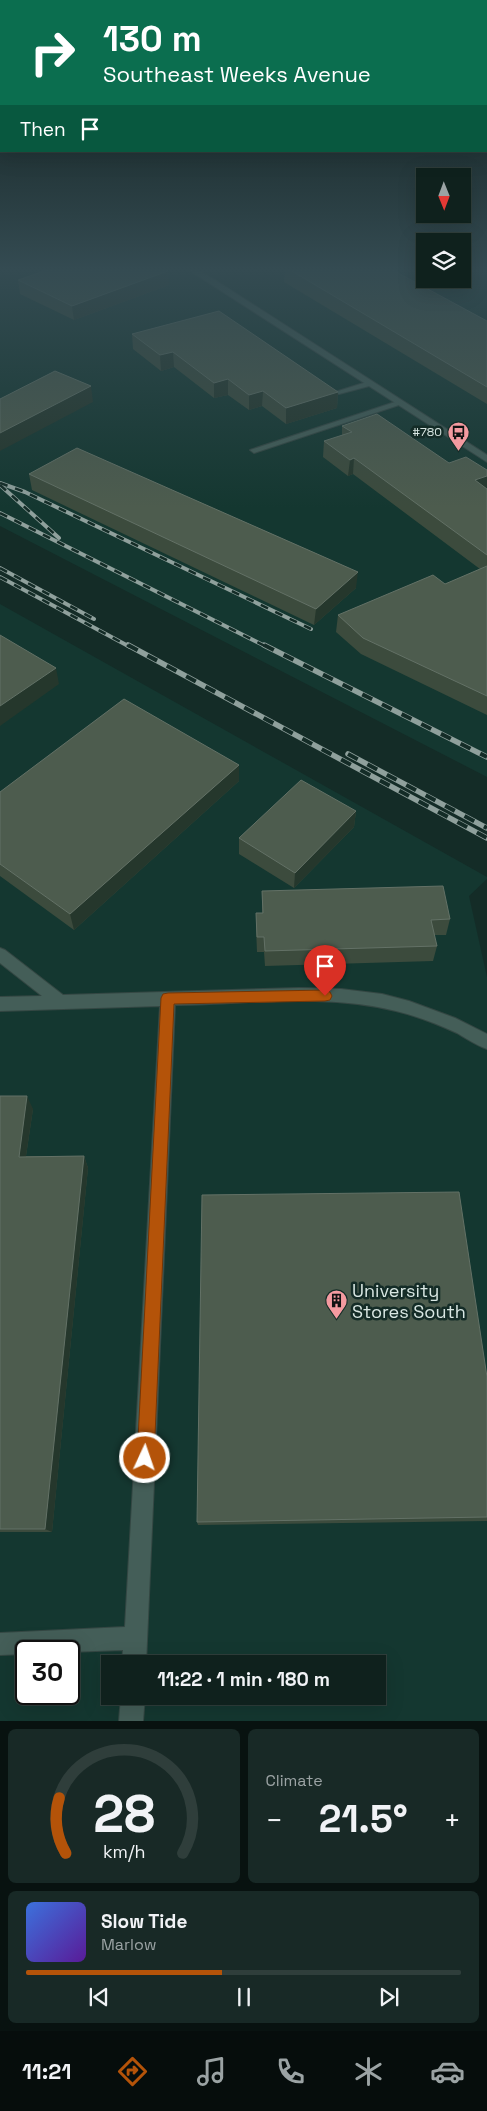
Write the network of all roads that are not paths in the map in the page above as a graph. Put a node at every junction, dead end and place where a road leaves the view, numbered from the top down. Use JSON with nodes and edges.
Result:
{"nodes":[{"id":1,"x":315,"y":347,"type":"edge"},
{"id":2,"x":370,"y":383,"type":"junction"},
{"id":3,"x":339,"y":392,"type":"edge"},
{"id":4,"x":401,"y":403,"type":"junction"},
{"id":5,"x":254,"y":450,"type":"dead end"},
{"id":6,"x":487,"y":459,"type":"edge"},
{"id":7,"x":0,"y":954,"type":"edge"},
{"id":8,"x":168,"y":998,"type":"junction"},
{"id":9,"x":61,"y":1002,"type":"junction"},
{"id":10,"x":0,"y":1004,"type":"edge"},
{"id":11,"x":487,"y":1042,"type":"edge"},
{"id":12,"x":136,"y":1638,"type":"junction"},
{"id":13,"x":0,"y":1644,"type":"edge"},
{"id":14,"x":135,"y":1655,"type":"edge"},
{"id":15,"x":132,"y":1705,"type":"edge"},
{"id":16,"x":131,"y":1721,"type":"edge"}],
"edges":[{"from":1,"to":2,"type":"street"},
{"from":2,"to":3,"type":"street"},
{"from":2,"to":4,"type":"street"},
{"from":4,"to":5,"type":"street"},
{"from":4,"to":6,"type":"street"},
{"from":7,"to":9,"type":"street"},
{"from":8,"to":9,"type":"street"},
{"from":8,"to":11,"type":"street"},
{"from":8,"to":12,"type":"street"},
{"from":9,"to":10,"type":"street"},
{"from":12,"to":13,"type":"street"},
{"from":12,"to":14,"type":"street"},
{"from":15,"to":16,"type":"street"}]}
